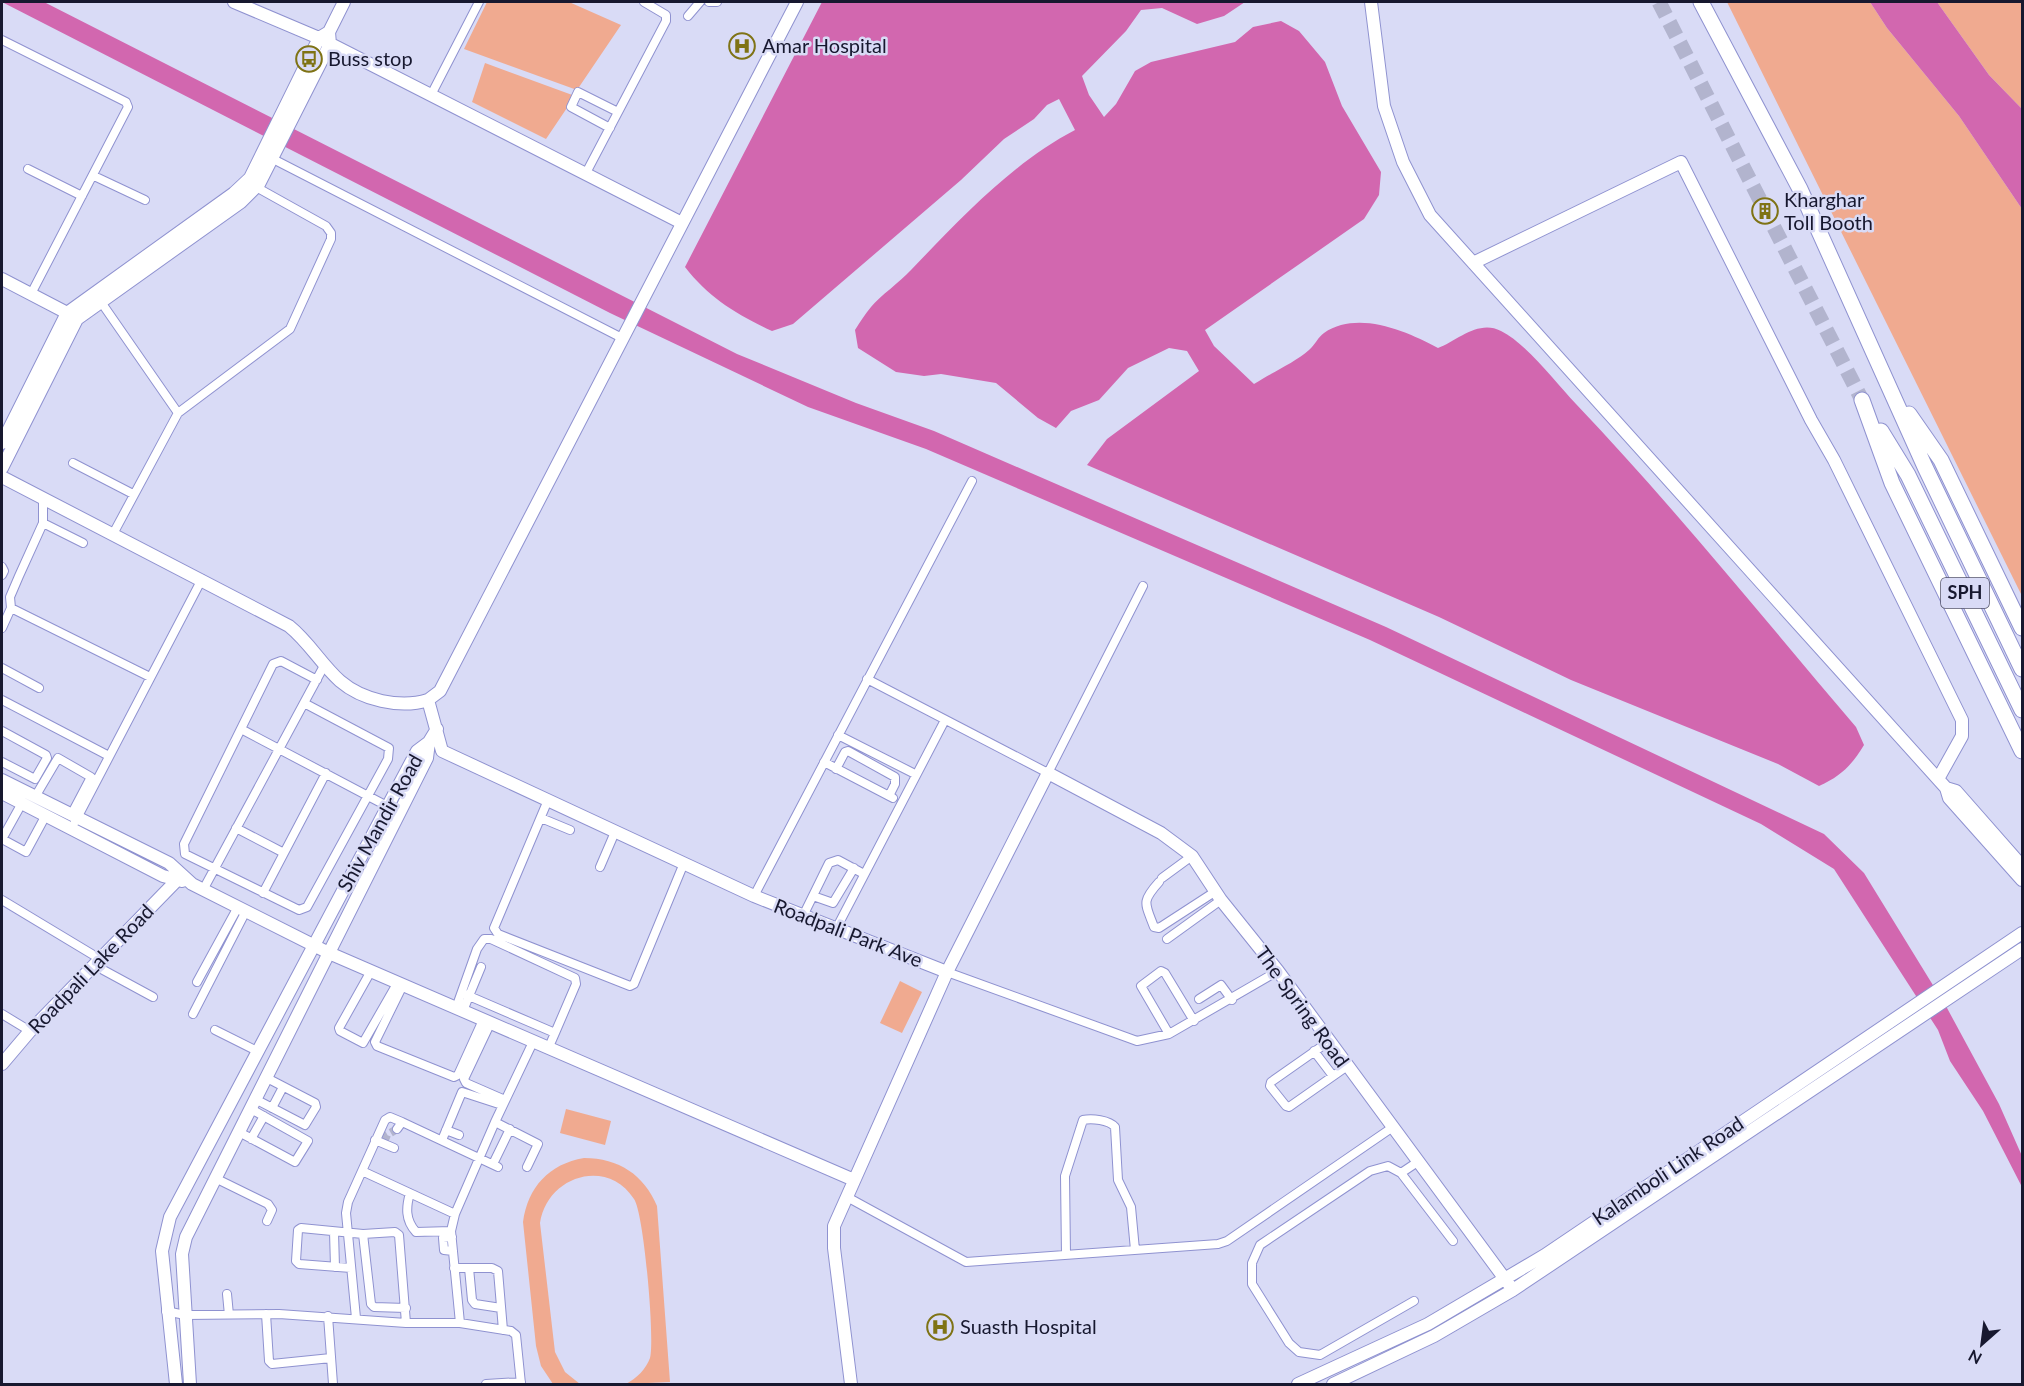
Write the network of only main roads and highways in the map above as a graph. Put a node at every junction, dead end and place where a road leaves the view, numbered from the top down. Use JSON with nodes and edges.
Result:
{"nodes":[{"id":1,"x":1701,"y":2,"type":"edge"},
{"id":2,"x":1890,"y":387,"type":"junction"},
{"id":3,"x":2022,"y":628,"type":"edge"},
{"id":4,"x":2022,"y":669,"type":"edge"},
{"id":5,"x":2022,"y":711,"type":"edge"},
{"id":6,"x":2022,"y":751,"type":"edge"}],
"edges":[{"from":1,"to":2,"type":"highway","number":"SPH"},
{"from":2,"to":3,"type":"highway"},
{"from":2,"to":4,"type":"highway","number":"SPH"},
{"from":5,"to":6,"type":"highway","number":"SPH"}]}
